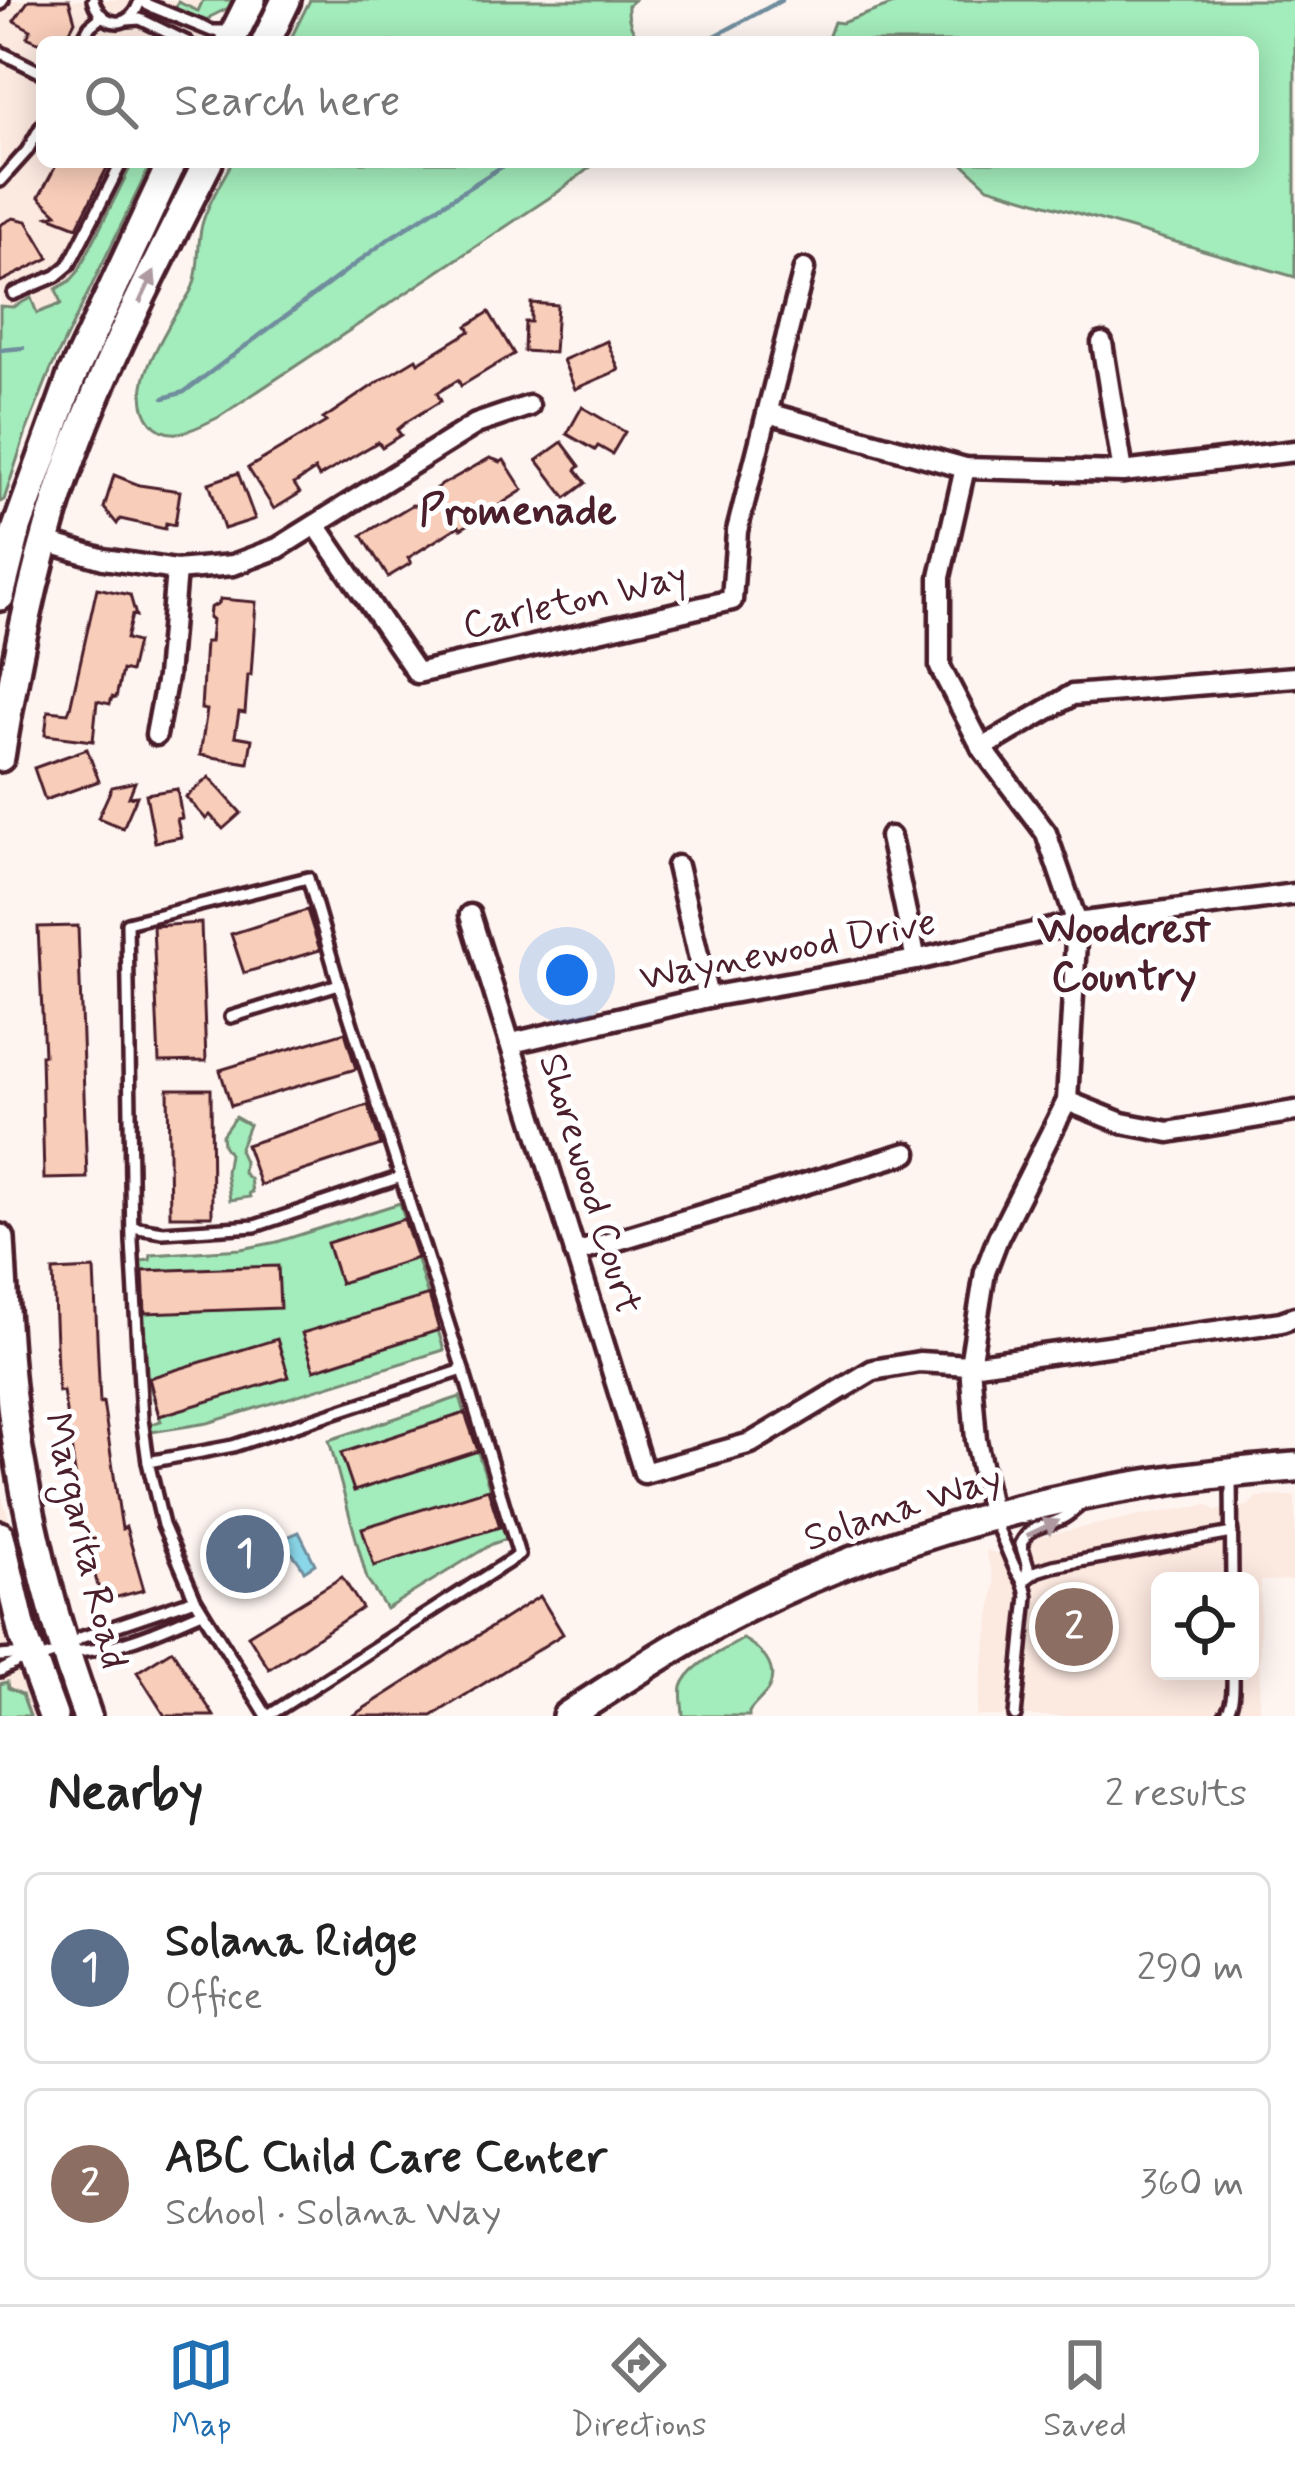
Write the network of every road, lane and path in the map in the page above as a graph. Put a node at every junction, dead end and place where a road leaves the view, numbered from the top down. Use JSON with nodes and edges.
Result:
{"nodes":[{"id":1,"x":93,"y":0,"type":"edge"},
{"id":2,"x":141,"y":0,"type":"edge"},
{"id":3,"x":286,"y":0,"type":"edge"},
{"id":4,"x":101,"y":17,"type":"junction"},
{"id":5,"x":128,"y":20,"type":"junction"},
{"id":6,"x":241,"y":21,"type":"edge"},
{"id":7,"x":84,"y":36,"type":"edge"},
{"id":8,"x":173,"y":36,"type":"edge"},
{"id":9,"x":269,"y":36,"type":"edge"},
{"id":10,"x":0,"y":52,"type":"edge"},
{"id":11,"x":36,"y":70,"type":"edge"},
{"id":12,"x":36,"y":135,"type":"edge"},
{"id":13,"x":119,"y":168,"type":"edge"},
{"id":14,"x":169,"y":168,"type":"edge"},
{"id":15,"x":205,"y":168,"type":"edge"},
{"id":16,"x":0,"y":181,"type":"edge"},
{"id":17,"x":804,"y":269,"type":"dead end"},
{"id":18,"x":13,"y":294,"type":"dead end"},
{"id":19,"x":103,"y":311,"type":"junction"},
{"id":20,"x":1102,"y":343,"type":"dead end"},
{"id":21,"x":529,"y":406,"type":"dead end"},
{"id":22,"x":768,"y":413,"type":"junction"},
{"id":23,"x":1295,"y":451,"type":"edge"},
{"id":24,"x":965,"y":468,"type":"junction"},
{"id":25,"x":1123,"y":472,"type":"junction"},
{"id":26,"x":8,"y":525,"type":"edge"},
{"id":27,"x":316,"y":525,"type":"junction"},
{"id":28,"x":46,"y":542,"type":"junction"},
{"id":29,"x":176,"y":570,"type":"junction"},
{"id":30,"x":0,"y":596,"type":"edge"},
{"id":31,"x":1295,"y":677,"type":"edge"},
{"id":32,"x":156,"y":735,"type":"dead end"},
{"id":33,"x":982,"y":748,"type":"junction"},
{"id":34,"x":0,"y":757,"type":"edge"},
{"id":35,"x":890,"y":837,"type":"dead end"},
{"id":36,"x":677,"y":866,"type":"dead end"},
{"id":37,"x":1295,"y":894,"type":"edge"},
{"id":38,"x":470,"y":915,"type":"dead end"},
{"id":39,"x":1076,"y":923,"type":"junction"},
{"id":40,"x":916,"y":960,"type":"junction"},
{"id":41,"x":339,"y":984,"type":"junction"},
{"id":42,"x":708,"y":997,"type":"junction"},
{"id":43,"x":231,"y":1017,"type":"dead end"},
{"id":44,"x":512,"y":1043,"type":"junction"},
{"id":45,"x":1067,"y":1101,"type":"junction"},
{"id":46,"x":1295,"y":1111,"type":"edge"},
{"id":47,"x":908,"y":1154,"type":"dead end"},
{"id":48,"x":400,"y":1177,"type":"junction"},
{"id":49,"x":132,"y":1227,"type":"junction"},
{"id":50,"x":0,"y":1239,"type":"edge"},
{"id":51,"x":575,"y":1253,"type":"junction"},
{"id":52,"x":1295,"y":1317,"type":"edge"},
{"id":53,"x":970,"y":1365,"type":"junction"},
{"id":54,"x":463,"y":1370,"type":"junction"},
{"id":55,"x":148,"y":1462,"type":"junction"},
{"id":56,"x":1295,"y":1467,"type":"edge"},
{"id":57,"x":1231,"y":1472,"type":"junction"},
{"id":58,"x":1099,"y":1492,"type":"junction"},
{"id":59,"x":992,"y":1517,"type":"junction"},
{"id":60,"x":1232,"y":1533,"type":"junction"},
{"id":61,"x":0,"y":1536,"type":"edge"},
{"id":62,"x":1232,"y":1572,"type":"edge"},
{"id":63,"x":1025,"y":1580,"type":"junction"},
{"id":64,"x":195,"y":1599,"type":"junction"},
{"id":65,"x":202,"y":1612,"type":"junction"},
{"id":66,"x":65,"y":1650,"type":"junction"},
{"id":67,"x":0,"y":1656,"type":"edge"},
{"id":68,"x":32,"y":1657,"type":"junction"},
{"id":69,"x":0,"y":1671,"type":"edge"},
{"id":70,"x":1233,"y":1680,"type":"edge"},
{"id":71,"x":53,"y":1716,"type":"edge"},
{"id":72,"x":87,"y":1716,"type":"edge"},
{"id":73,"x":267,"y":1716,"type":"edge"},
{"id":74,"x":567,"y":1716,"type":"edge"},
{"id":75,"x":1015,"y":1716,"type":"edge"},
{"id":76,"x":1224,"y":1716,"type":"edge"}],
"edges":[{"from":1,"to":4,"type":"lane"},
{"from":2,"to":5,"type":"lane"},
{"from":2,"to":6,"type":"lane"},
{"from":3,"to":9,"type":"main road"},
{"from":4,"to":5,"type":"lane"},
{"from":4,"to":7,"type":"lane"},
{"from":5,"to":8,"type":"lane"},
{"from":10,"to":11,"type":"lane"},
{"from":12,"to":16,"type":"lane"},
{"from":13,"to":18,"type":"lane"},
{"from":14,"to":19,"type":"main road"},
{"from":28,"to":15,"type":"main road","one_way":true},
{"from":17,"to":22,"type":"street","name":"Carleton Way"},
{"from":19,"to":26,"type":"main road"},
{"from":19,"to":28,"type":"main road"},
{"from":20,"to":25,"type":"street"},
{"from":21,"to":27,"type":"street"},
{"from":22,"to":24,"type":"street"},
{"from":22,"to":27,"type":"street","name":"Carleton Way"},
{"from":23,"to":25,"type":"street"},
{"from":24,"to":25,"type":"street"},
{"from":24,"to":33,"type":"street"},
{"from":26,"to":30,"type":"main road"},
{"from":27,"to":29,"type":"street"},
{"from":28,"to":29,"type":"street"},
{"from":28,"to":34,"type":"main road"},
{"from":29,"to":32,"type":"street"},
{"from":31,"to":33,"type":"street"},
{"from":33,"to":39,"type":"street"},
{"from":35,"to":40,"type":"street"},
{"from":36,"to":42,"type":"street"},
{"from":37,"to":39,"type":"street","name":"Waynewood Drive"},
{"from":38,"to":44,"type":"street","name":"Shorewood Court"},
{"from":39,"to":40,"type":"street","name":"Waynewood Drive"},
{"from":39,"to":45,"type":"street"},
{"from":40,"to":42,"type":"street","name":"Waynewood Drive"},
{"from":41,"to":43,"type":"lane"},
{"from":41,"to":48,"type":"lane"},
{"from":41,"to":49,"type":"lane"},
{"from":42,"to":44,"type":"street","name":"Waynewood Drive"},
{"from":44,"to":51,"type":"street","name":"Shorewood Court"},
{"from":45,"to":46,"type":"street"},
{"from":45,"to":53,"type":"street"},
{"from":47,"to":51,"type":"street"},
{"from":48,"to":49,"type":"lane"},
{"from":48,"to":54,"type":"lane"},
{"from":49,"to":55,"type":"lane"},
{"from":50,"to":66,"type":"main road","name":"Margarita Road"},
{"from":51,"to":53,"type":"street","name":"Shorewood Court"},
{"from":52,"to":53,"type":"street"},
{"from":53,"to":59,"type":"street"},
{"from":54,"to":55,"type":"lane"},
{"from":54,"to":73,"type":"lane"},
{"from":55,"to":64,"type":"lane"},
{"from":56,"to":57,"type":"main road","name":"Solana Way"},
{"from":57,"to":58,"type":"main road","name":"Solana Way"},
{"from":57,"to":60,"type":"lane"},
{"from":58,"to":59,"type":"main road","name":"Solana Way"},
{"from":63,"to":58,"type":"lane","one_way":true},
{"from":59,"to":63,"type":"lane"},
{"from":59,"to":74,"type":"main road","name":"Solana Way"},
{"from":60,"to":62,"type":"lane"},
{"from":60,"to":63,"type":"lane"},
{"from":61,"to":68,"type":"main road","name":"Margarita Road"},
{"from":63,"to":75,"type":"lane"},
{"from":64,"to":65,"type":"lane"},
{"from":64,"to":66,"type":"lane"},
{"from":65,"to":66,"type":"lane"},
{"from":65,"to":73,"type":"lane"},
{"from":66,"to":68,"type":"lane"},
{"from":66,"to":72,"type":"main road","name":"Margarita Road"},
{"from":67,"to":68,"type":"lane"},
{"from":68,"to":69,"type":"lane"},
{"from":68,"to":71,"type":"main road","name":"Margarita Road"},
{"from":70,"to":76,"type":"lane"}]}
